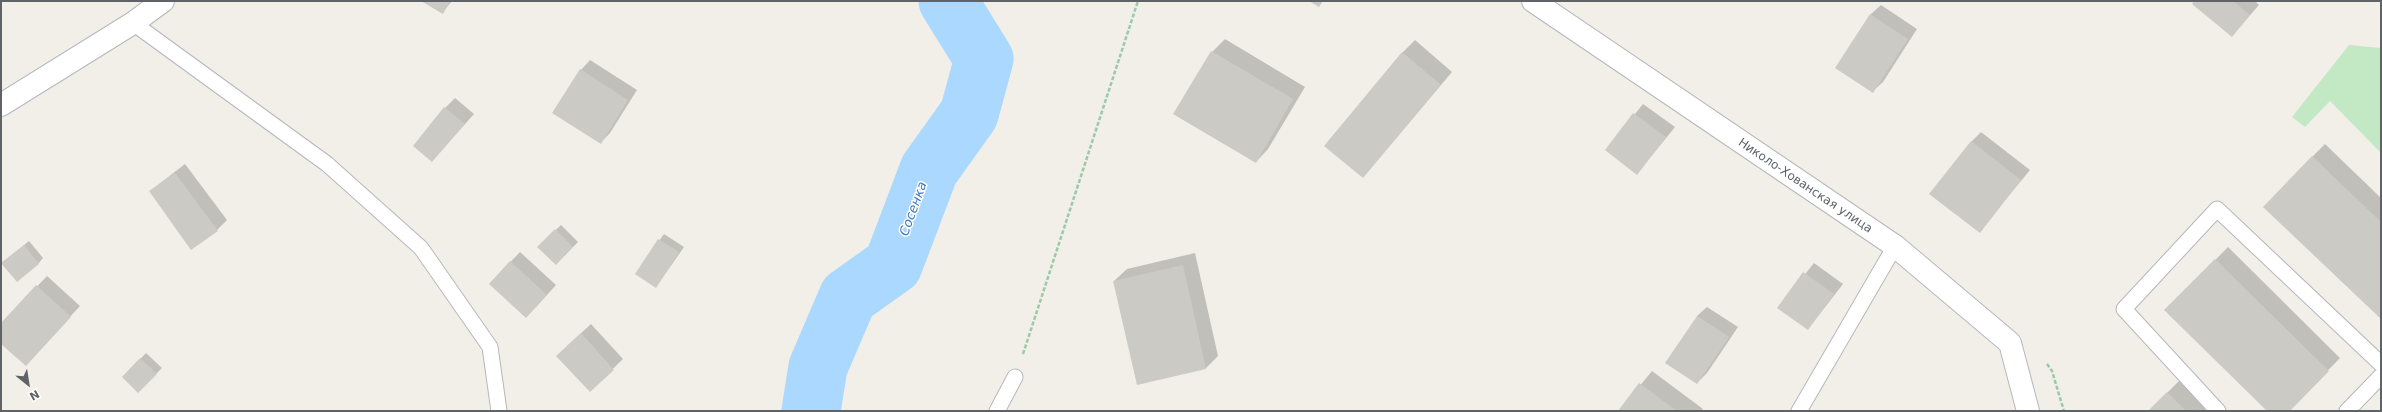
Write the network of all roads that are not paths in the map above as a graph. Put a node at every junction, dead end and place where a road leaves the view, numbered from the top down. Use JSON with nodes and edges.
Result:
{"nodes":[{"id":1,"x":164,"y":1,"type":"edge"},
{"id":2,"x":1533,"y":1,"type":"edge"},
{"id":3,"x":133,"y":23,"type":"junction"},
{"id":4,"x":1,"y":105,"type":"edge"},
{"id":5,"x":1895,"y":246,"type":"junction"},
{"id":6,"x":2381,"y":364,"type":"edge"},
{"id":7,"x":2381,"y":376,"type":"edge"},
{"id":8,"x":1015,"y":377,"type":"road end"},
{"id":9,"x":499,"y":411,"type":"edge"},
{"id":10,"x":997,"y":411,"type":"edge"},
{"id":11,"x":1799,"y":411,"type":"edge"},
{"id":12,"x":2028,"y":411,"type":"edge"},
{"id":13,"x":2218,"y":411,"type":"edge"},
{"id":14,"x":2347,"y":411,"type":"edge"}],
"edges":[{"from":1,"to":3,"type":"street"},
{"from":2,"to":5,"type":"street","name":"Николо-Хованская улица"},
{"from":3,"to":4,"type":"street"},
{"from":3,"to":9,"type":"lane"},
{"from":5,"to":11,"type":"lane"},
{"from":5,"to":12,"type":"street","name":"Николо-Хованская улица"},
{"from":6,"to":13,"type":"lane"},
{"from":7,"to":14,"type":"lane"},
{"from":8,"to":10,"type":"lane"}]}
